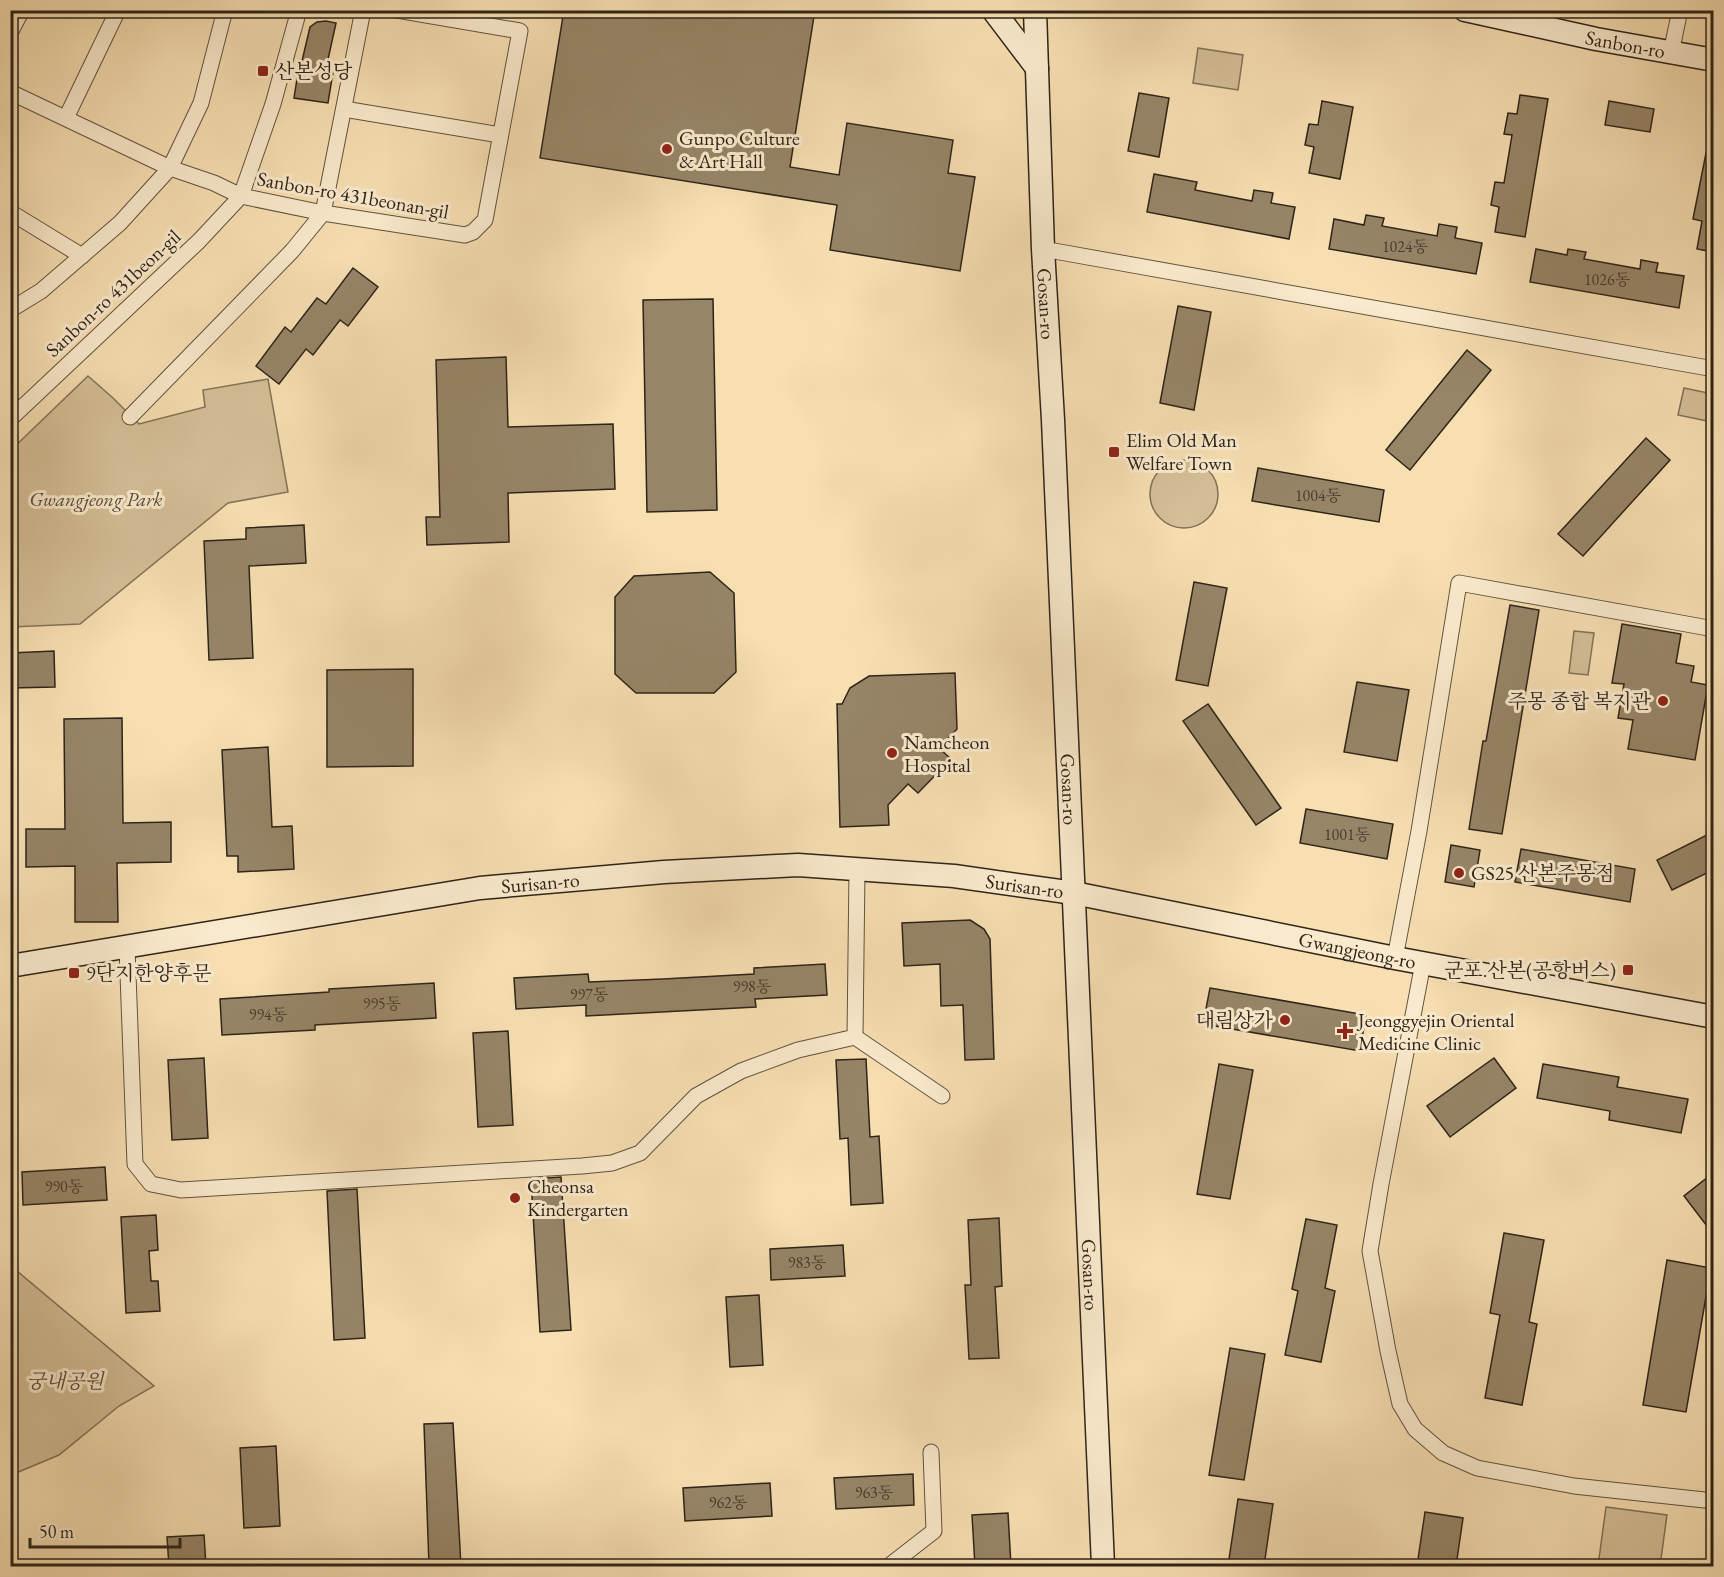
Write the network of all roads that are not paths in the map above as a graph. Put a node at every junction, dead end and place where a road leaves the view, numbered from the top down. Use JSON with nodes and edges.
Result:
{"nodes":[{"id":1,"x":22,"y":10,"type":"edge"},
{"id":2,"x":118,"y":10,"type":"edge"},
{"id":3,"x":225,"y":10,"type":"edge"},
{"id":4,"x":299,"y":10,"type":"edge"},
{"id":5,"x":363,"y":10,"type":"edge"},
{"id":6,"x":397,"y":10,"type":"edge"},
{"id":7,"x":993,"y":10,"type":"edge"},
{"id":8,"x":1035,"y":10,"type":"edge"},
{"id":9,"x":1465,"y":10,"type":"edge"},
{"id":10,"x":1680,"y":10,"type":"edge"},
{"id":11,"x":10,"y":33,"type":"edge"},
{"id":12,"x":1671,"y":53,"type":"junction"},
{"id":13,"x":1713,"y":60,"type":"edge"},
{"id":14,"x":1037,"y":68,"type":"junction"},
{"id":15,"x":10,"y":92,"type":"edge"},
{"id":16,"x":344,"y":109,"type":"junction"},
{"id":17,"x":66,"y":118,"type":"junction"},
{"id":18,"x":500,"y":135,"type":"junction"},
{"id":19,"x":170,"y":168,"type":"junction"},
{"id":20,"x":241,"y":196,"type":"junction"},
{"id":21,"x":10,"y":212,"type":"edge"},
{"id":22,"x":323,"y":213,"type":"junction"},
{"id":23,"x":1043,"y":249,"type":"junction"},
{"id":24,"x":82,"y":256,"type":"junction"},
{"id":25,"x":10,"y":310,"type":"edge"},
{"id":26,"x":1713,"y":369,"type":"edge"},
{"id":27,"x":130,"y":417,"type":"dead end"},
{"id":28,"x":10,"y":419,"type":"edge"},
{"id":29,"x":1713,"y":629,"type":"edge"},
{"id":30,"x":857,"y":870,"type":"junction"},
{"id":31,"x":1074,"y":893,"type":"junction"},
{"id":32,"x":127,"y":947,"type":"junction"},
{"id":33,"x":1395,"y":958,"type":"junction"},
{"id":34,"x":1423,"y":963,"type":"junction"},
{"id":35,"x":10,"y":966,"type":"edge"},
{"id":36,"x":1713,"y":1017,"type":"edge"},
{"id":37,"x":855,"y":1037,"type":"junction"},
{"id":38,"x":942,"y":1096,"type":"dead end"},
{"id":39,"x":931,"y":1452,"type":"dead end"},
{"id":40,"x":1713,"y":1501,"type":"edge"},
{"id":41,"x":889,"y":1566,"type":"edge"},
{"id":42,"x":1103,"y":1566,"type":"edge"}],
"edges":[{"from":1,"to":11,"type":"street"},
{"from":2,"to":17,"type":"street"},
{"from":3,"to":19,"type":"street"},
{"from":4,"to":20,"type":"street","name":"Sanbon-ro 431beon-gil"},
{"from":5,"to":16,"type":"street"},
{"from":6,"to":18,"type":"street"},
{"from":7,"to":14,"type":"street"},
{"from":8,"to":14,"type":"street","name":"Gosan-ro"},
{"from":9,"to":12,"type":"street","name":"Sanbon-ro"},
{"from":10,"to":12,"type":"street"},
{"from":12,"to":13,"type":"street","name":"Sanbon-ro"},
{"from":14,"to":23,"type":"street","name":"Gosan-ro"},
{"from":15,"to":17,"type":"street"},
{"from":16,"to":18,"type":"street"},
{"from":16,"to":22,"type":"street"},
{"from":17,"to":19,"type":"street"},
{"from":18,"to":22,"type":"street","name":"Sanbon-ro 431beonan-gil"},
{"from":19,"to":20,"type":"street"},
{"from":19,"to":24,"type":"street"},
{"from":20,"to":22,"type":"street","name":"Sanbon-ro 431beonan-gil"},
{"from":20,"to":28,"type":"street","name":"Sanbon-ro 431beon-gil"},
{"from":21,"to":24,"type":"street"},
{"from":22,"to":27,"type":"street"},
{"from":23,"to":26,"type":"street"},
{"from":23,"to":31,"type":"street","name":"Gosan-ro"},
{"from":24,"to":25,"type":"street"},
{"from":29,"to":33,"type":"street"},
{"from":30,"to":31,"type":"street","name":"Surisan-ro"},
{"from":30,"to":32,"type":"street","name":"Surisan-ro"},
{"from":30,"to":37,"type":"street"},
{"from":31,"to":33,"type":"street","name":"Gwangjeong-ro"},
{"from":31,"to":42,"type":"street","name":"Gosan-ro"},
{"from":32,"to":35,"type":"street","name":"Surisan-ro"},
{"from":32,"to":37,"type":"street"},
{"from":33,"to":34,"type":"street","name":"Gwangjeong-ro"},
{"from":34,"to":36,"type":"street","name":"Gwangjeong-ro"},
{"from":34,"to":40,"type":"street"},
{"from":37,"to":38,"type":"street"},
{"from":39,"to":41,"type":"street"}]}
